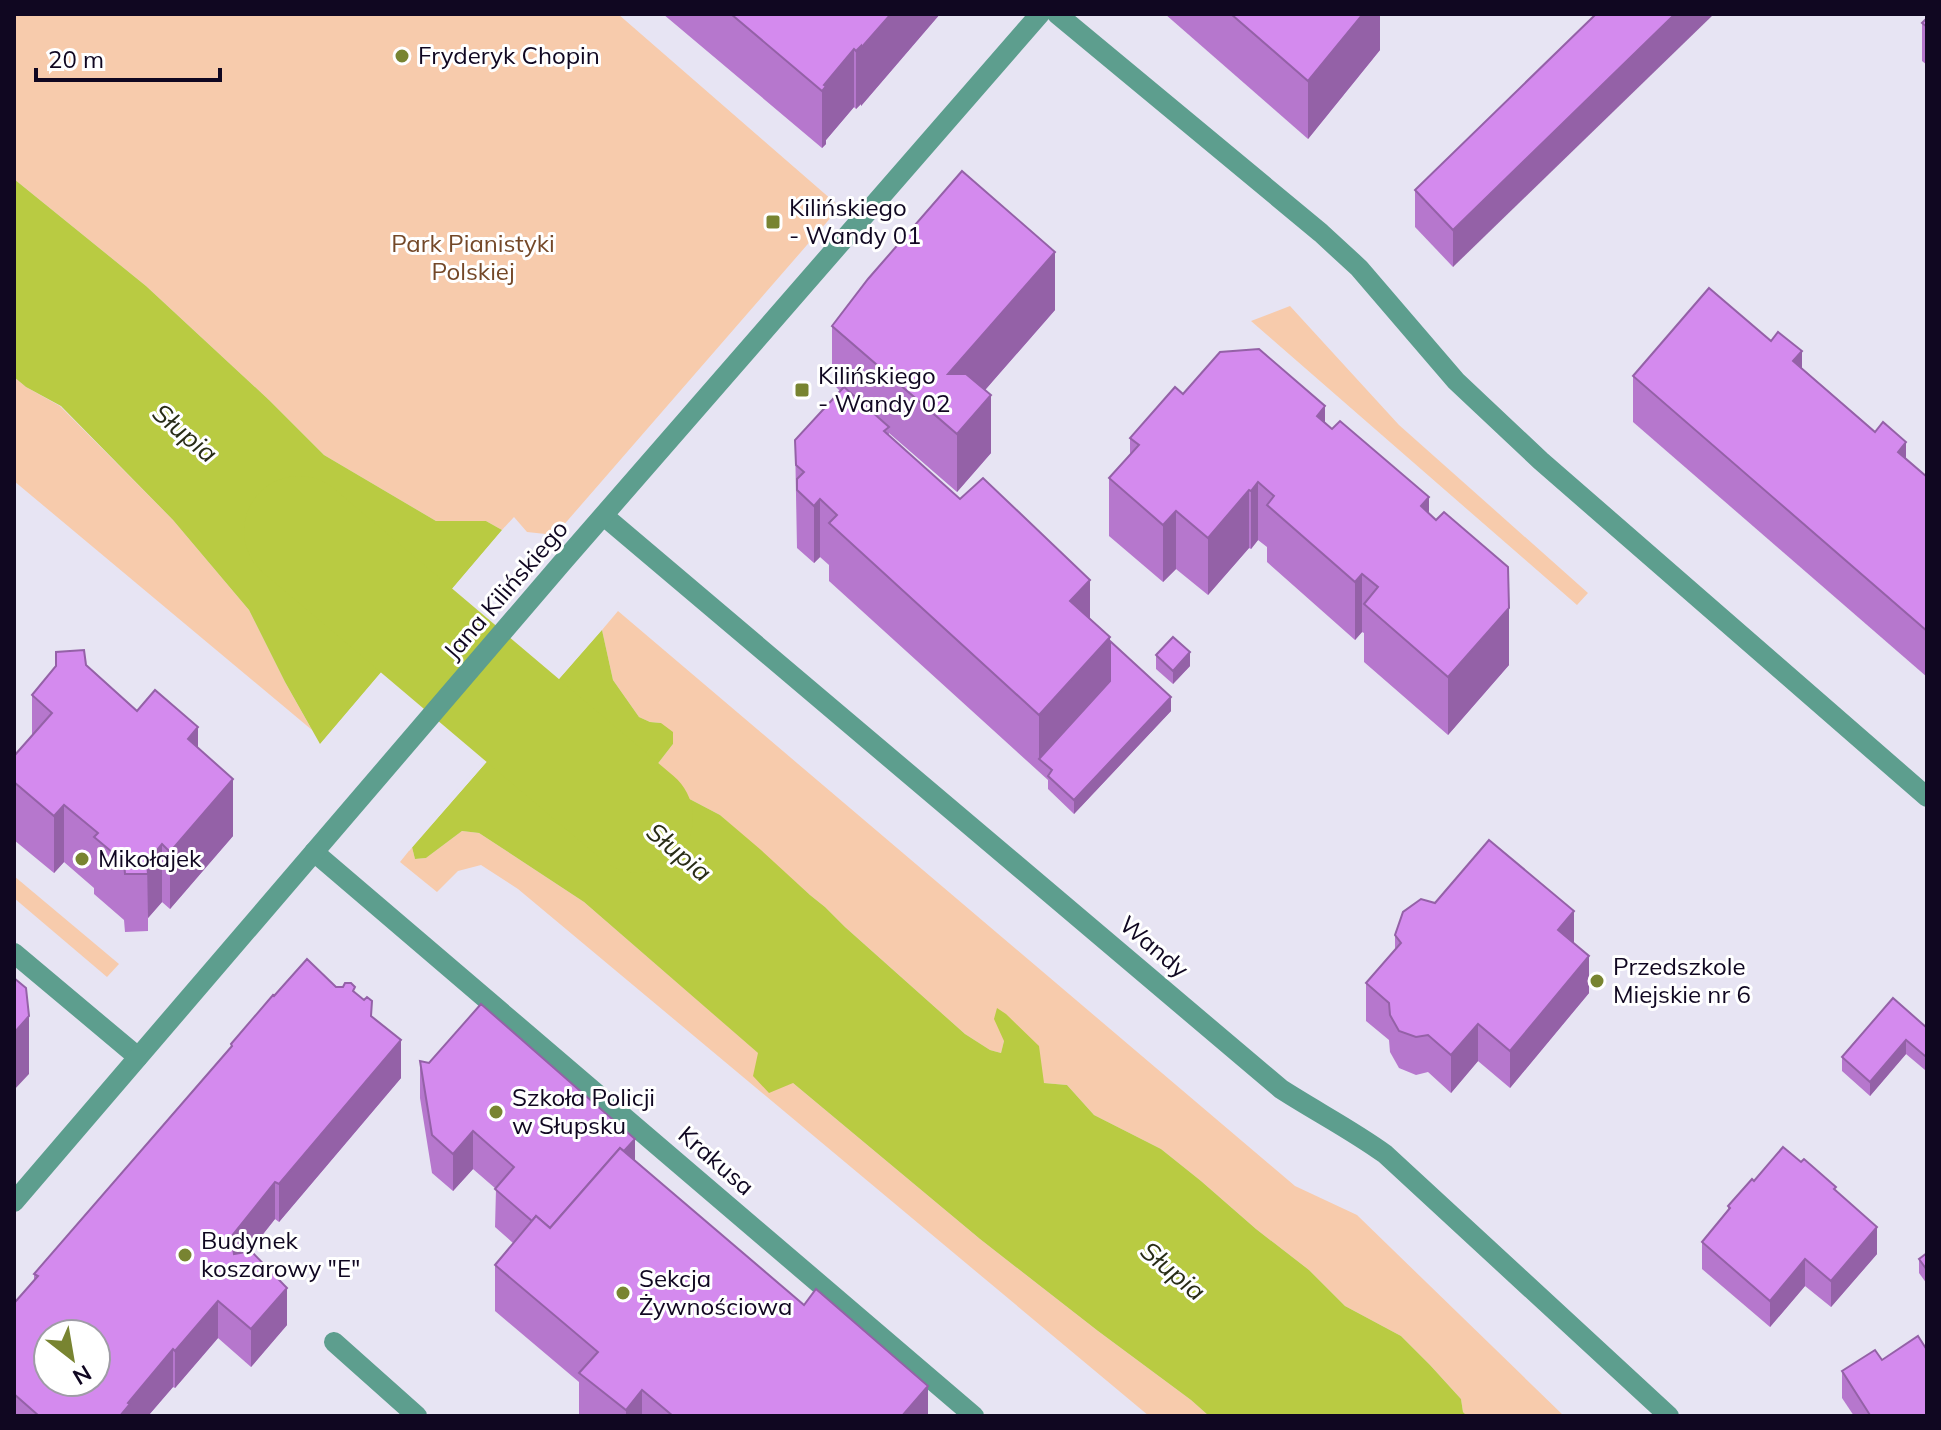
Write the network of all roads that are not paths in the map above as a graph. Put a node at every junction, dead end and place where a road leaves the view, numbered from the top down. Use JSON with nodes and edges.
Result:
{"nodes":[{"id":1,"x":1040,"y":14,"type":"edge"},
{"id":2,"x":1057,"y":14,"type":"edge"},
{"id":3,"x":604,"y":516,"type":"junction"},
{"id":4,"x":1927,"y":797,"type":"edge"},
{"id":5,"x":314,"y":852,"type":"junction"},
{"id":6,"x":14,"y":953,"type":"edge"},
{"id":7,"x":138,"y":1057,"type":"junction"},
{"id":8,"x":14,"y":1202,"type":"edge"},
{"id":9,"x":334,"y":1342,"type":"dead end"},
{"id":10,"x":417,"y":1416,"type":"edge"},
{"id":11,"x":974,"y":1416,"type":"edge"},
{"id":12,"x":1669,"y":1416,"type":"edge"}],
"edges":[{"from":1,"to":3,"type":"street","name":"Jana Kilińskiego"},
{"from":2,"to":4,"type":"street"},
{"from":3,"to":5,"type":"street","name":"Jana Kilińskiego"},
{"from":3,"to":12,"type":"street","name":"Wandy"},
{"from":5,"to":7,"type":"street","name":"Jana Kilińskiego"},
{"from":5,"to":11,"type":"street","name":"Krakusa"},
{"from":6,"to":7,"type":"street"},
{"from":7,"to":8,"type":"street","name":"Jana Kilińskiego"},
{"from":9,"to":10,"type":"street"}]}
